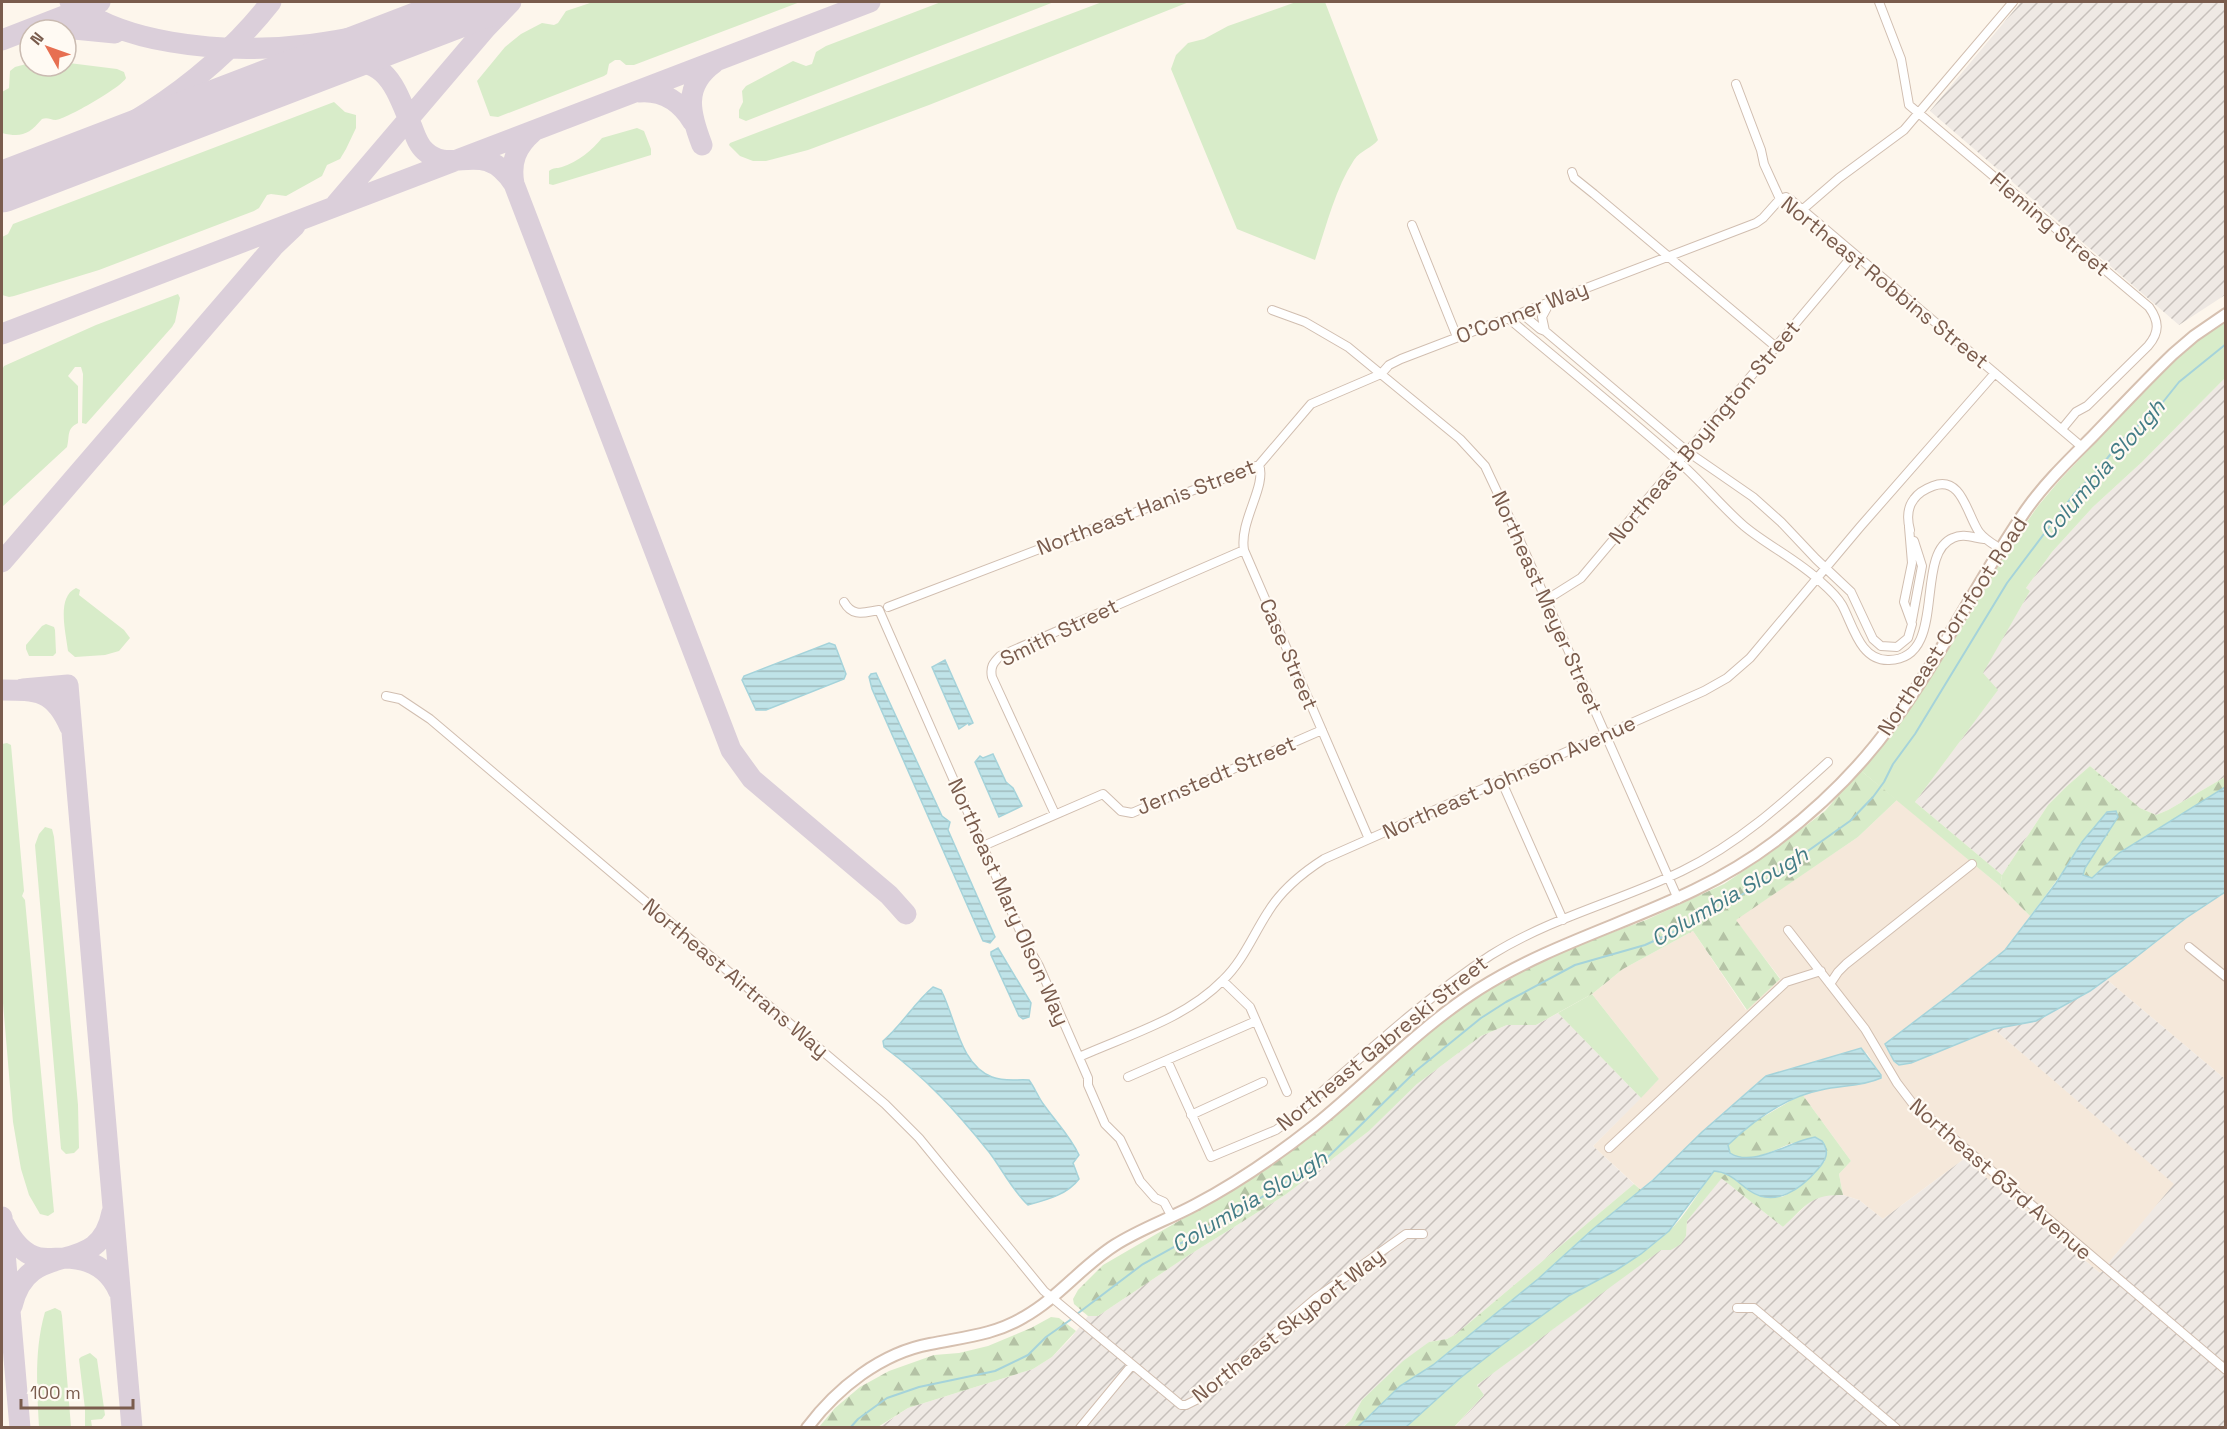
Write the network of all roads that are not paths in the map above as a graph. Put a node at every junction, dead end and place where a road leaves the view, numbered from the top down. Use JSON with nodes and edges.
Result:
{"nodes":[{"id":1,"x":1879,"y":2,"type":"edge"},
{"id":2,"x":2013,"y":2,"type":"edge"},
{"id":3,"x":1736,"y":84,"type":"dead end"},
{"id":4,"x":1919,"y":114,"type":"junction"},
{"id":5,"x":1572,"y":172,"type":"dead end"},
{"id":6,"x":1780,"y":199,"type":"junction"},
{"id":7,"x":1802,"y":210,"type":"junction"},
{"id":8,"x":1412,"y":225,"type":"dead end"},
{"id":9,"x":1854,"y":254,"type":"junction"},
{"id":10,"x":1666,"y":256,"type":"junction"},
{"id":11,"x":1551,"y":301,"type":"junction"},
{"id":12,"x":1272,"y":310,"type":"dead end"},
{"id":13,"x":1521,"y":313,"type":"junction"},
{"id":14,"x":2226,"y":314,"type":"edge"},
{"id":15,"x":1508,"y":318,"type":"junction"},
{"id":16,"x":1545,"y":330,"type":"junction"},
{"id":17,"x":1457,"y":337,"type":"junction"},
{"id":18,"x":1776,"y":347,"type":"junction"},
{"id":19,"x":1995,"y":373,"type":"junction"},
{"id":20,"x":1381,"y":374,"type":"junction"},
{"id":21,"x":2062,"y":429,"type":"junction"},
{"id":22,"x":2082,"y":447,"type":"junction"},
{"id":23,"x":1688,"y":452,"type":"junction"},
{"id":24,"x":1680,"y":462,"type":"junction"},
{"id":25,"x":1259,"y":465,"type":"junction"},
{"id":26,"x":1984,"y":539,"type":"junction"},
{"id":27,"x":2001,"y":549,"type":"junction"},
{"id":28,"x":1244,"y":550,"type":"junction"},
{"id":29,"x":1826,"y":569,"type":"junction"},
{"id":30,"x":1818,"y":579,"type":"junction"},
{"id":31,"x":1546,"y":600,"type":"junction"},
{"id":32,"x":844,"y":602,"type":"dead end"},
{"id":33,"x":888,"y":607,"type":"dead end"},
{"id":34,"x":386,"y":696,"type":"dead end"},
{"id":35,"x":1322,"y":730,"type":"junction"},
{"id":36,"x":1605,"y":735,"type":"junction"},
{"id":37,"x":1828,"y":762,"type":"dead end"},
{"id":38,"x":1502,"y":780,"type":"junction"},
{"id":39,"x":1055,"y":814,"type":"junction"},
{"id":40,"x":1369,"y":838,"type":"junction"},
{"id":41,"x":983,"y":846,"type":"junction"},
{"id":42,"x":1972,"y":864,"type":"dead end"},
{"id":43,"x":1668,"y":878,"type":"junction"},
{"id":44,"x":1678,"y":899,"type":"junction"},
{"id":45,"x":1563,"y":920,"type":"junction"},
{"id":46,"x":1788,"y":930,"type":"dead end"},
{"id":47,"x":2189,"y":947,"type":"dead end"},
{"id":48,"x":1821,"y":971,"type":"junction"},
{"id":49,"x":2226,"y":977,"type":"edge"},
{"id":50,"x":1223,"y":981,"type":"junction"},
{"id":51,"x":1830,"y":984,"type":"junction"},
{"id":52,"x":1256,"y":1021,"type":"junction"},
{"id":53,"x":1079,"y":1057,"type":"junction"},
{"id":54,"x":1167,"y":1060,"type":"junction"},
{"id":55,"x":1128,"y":1077,"type":"dead end"},
{"id":56,"x":1263,"y":1082,"type":"dead end"},
{"id":57,"x":1287,"y":1092,"type":"dead end"},
{"id":58,"x":1191,"y":1115,"type":"junction"},
{"id":59,"x":1609,"y":1148,"type":"dead end"},
{"id":60,"x":1172,"y":1217,"type":"junction"},
{"id":61,"x":1423,"y":1234,"type":"dead end"},
{"id":62,"x":1051,"y":1298,"type":"junction"},
{"id":63,"x":1737,"y":1308,"type":"dead end"},
{"id":64,"x":1132,"y":1365,"type":"junction"},
{"id":65,"x":2226,"y":1370,"type":"edge"},
{"id":66,"x":1186,"y":1405,"type":"joint"},
{"id":67,"x":807,"y":1428,"type":"edge"},
{"id":68,"x":1080,"y":1428,"type":"edge"},
{"id":69,"x":1896,"y":1428,"type":"edge"}],
"edges":[{"from":1,"to":4,"type":"street","name":"Fleming Street"},
{"from":2,"to":4,"type":"street"},
{"from":3,"to":6,"type":"street","name":"Northeast Robbins Street"},
{"from":4,"to":7,"type":"street"},
{"from":4,"to":21,"type":"street","name":"Fleming Street"},
{"from":5,"to":10,"type":"street"},
{"from":6,"to":7,"type":"street","name":"Northeast Robbins Street"},
{"from":6,"to":10,"type":"street","name":"O'Conner Way"},
{"from":7,"to":9,"type":"street","name":"Northeast Robbins Street"},
{"from":8,"to":17,"type":"street"},
{"from":9,"to":18,"type":"street","name":"Northeast Boyington Street"},
{"from":9,"to":19,"type":"street","name":"Northeast Robbins Street"},
{"from":10,"to":11,"type":"street","name":"O'Conner Way"},
{"from":10,"to":18,"type":"street"},
{"from":11,"to":13,"type":"street","name":"O'Conner Way"},
{"from":11,"to":16,"type":"street"},
{"from":12,"to":20,"type":"street","name":"Northeast Meyer Street"},
{"from":13,"to":15,"type":"street","name":"O'Conner Way"},
{"from":13,"to":16,"type":"street"},
{"from":14,"to":22,"type":"street","name":"Northeast Cornfoot Road"},
{"from":15,"to":17,"type":"street","name":"O'Conner Way"},
{"from":15,"to":24,"type":"street"},
{"from":16,"to":23,"type":"street"},
{"from":17,"to":20,"type":"street","name":"O'Conner Way"},
{"from":18,"to":23,"type":"street","name":"Northeast Boyington Street"},
{"from":19,"to":21,"type":"street","name":"Northeast Robbins Street"},
{"from":19,"to":29,"type":"street","name":"Northeast Johnson Avenue"},
{"from":20,"to":25,"type":"street","name":"Northeast Hanis Street"},
{"from":20,"to":31,"type":"street","name":"Northeast Meyer Street"},
{"from":21,"to":22,"type":"street","name":"Northeast Robbins Street"},
{"from":22,"to":27,"type":"street","name":"Northeast Cornfoot Road"},
{"from":23,"to":24,"type":"street","name":"Northeast Boyington Street"},
{"from":23,"to":29,"type":"street"},
{"from":24,"to":30,"type":"street"},
{"from":24,"to":31,"type":"street","name":"Northeast Boyington Street"},
{"from":25,"to":28,"type":"street","name":"Case Street"},
{"from":25,"to":33,"type":"street","name":"Northeast Hanis Street"},
{"from":26,"to":27,"type":"street"},
{"from":26,"to":29,"type":"street"},
{"from":26,"to":30,"type":"street"},
{"from":27,"to":44,"type":"street","name":"Northeast Cornfoot Road"},
{"from":28,"to":35,"type":"street","name":"Case Street"},
{"from":28,"to":39,"type":"street","name":"Smith Street"},
{"from":29,"to":30,"type":"street","name":"Northeast Johnson Avenue"},
{"from":30,"to":36,"type":"street","name":"Northeast Johnson Avenue"},
{"from":31,"to":36,"type":"street","name":"Northeast Meyer Street"},
{"from":32,"to":41,"type":"street","name":"Northeast Mary Olson Way"},
{"from":34,"to":62,"type":"street","name":"Northeast Airtrans Way"},
{"from":35,"to":39,"type":"street","name":"Jernstedt Street"},
{"from":35,"to":40,"type":"street","name":"Case Street"},
{"from":36,"to":38,"type":"street","name":"Northeast Johnson Avenue"},
{"from":36,"to":43,"type":"street","name":"Northeast Meyer Street"},
{"from":37,"to":43,"type":"street","name":"Northeast Gabreski Street"},
{"from":38,"to":40,"type":"street","name":"Northeast Johnson Avenue"},
{"from":38,"to":45,"type":"street"},
{"from":39,"to":41,"type":"street","name":"Jernstedt Street"},
{"from":40,"to":50,"type":"street","name":"Northeast Johnson Avenue"},
{"from":41,"to":53,"type":"street","name":"Northeast Mary Olson Way"},
{"from":42,"to":51,"type":"street"},
{"from":43,"to":44,"type":"street","name":"Northeast Meyer Street"},
{"from":43,"to":45,"type":"street","name":"Northeast Gabreski Street"},
{"from":44,"to":60,"type":"street","name":"Northeast Cornfoot Road"},
{"from":45,"to":58,"type":"street","name":"Northeast Gabreski Street"},
{"from":46,"to":48,"type":"street","name":"Northeast 63rd Avenue"},
{"from":47,"to":49,"type":"street"},
{"from":48,"to":51,"type":"street","name":"Northeast 63rd Avenue"},
{"from":48,"to":59,"type":"street"},
{"from":50,"to":52,"type":"street"},
{"from":50,"to":53,"type":"street","name":"Northeast Johnson Avenue"},
{"from":51,"to":65,"type":"street","name":"Northeast 63rd Avenue"},
{"from":52,"to":54,"type":"street"},
{"from":52,"to":57,"type":"street"},
{"from":53,"to":60,"type":"street","name":"Northeast Mary Olson Way"},
{"from":54,"to":55,"type":"street"},
{"from":54,"to":58,"type":"street"},
{"from":56,"to":58,"type":"street"},
{"from":60,"to":62,"type":"street","name":"Northeast Cornfoot Road"},
{"from":61,"to":66,"type":"street","name":"Northeast Skyport Way"},
{"from":62,"to":64,"type":"street","name":"Northeast Airtrans Way"},
{"from":62,"to":67,"type":"street","name":"Northeast Cornfoot Road"},
{"from":63,"to":69,"type":"street"},
{"from":64,"to":66,"type":"street","name":"Northeast Airtrans Way"},
{"from":64,"to":68,"type":"street"}]}
